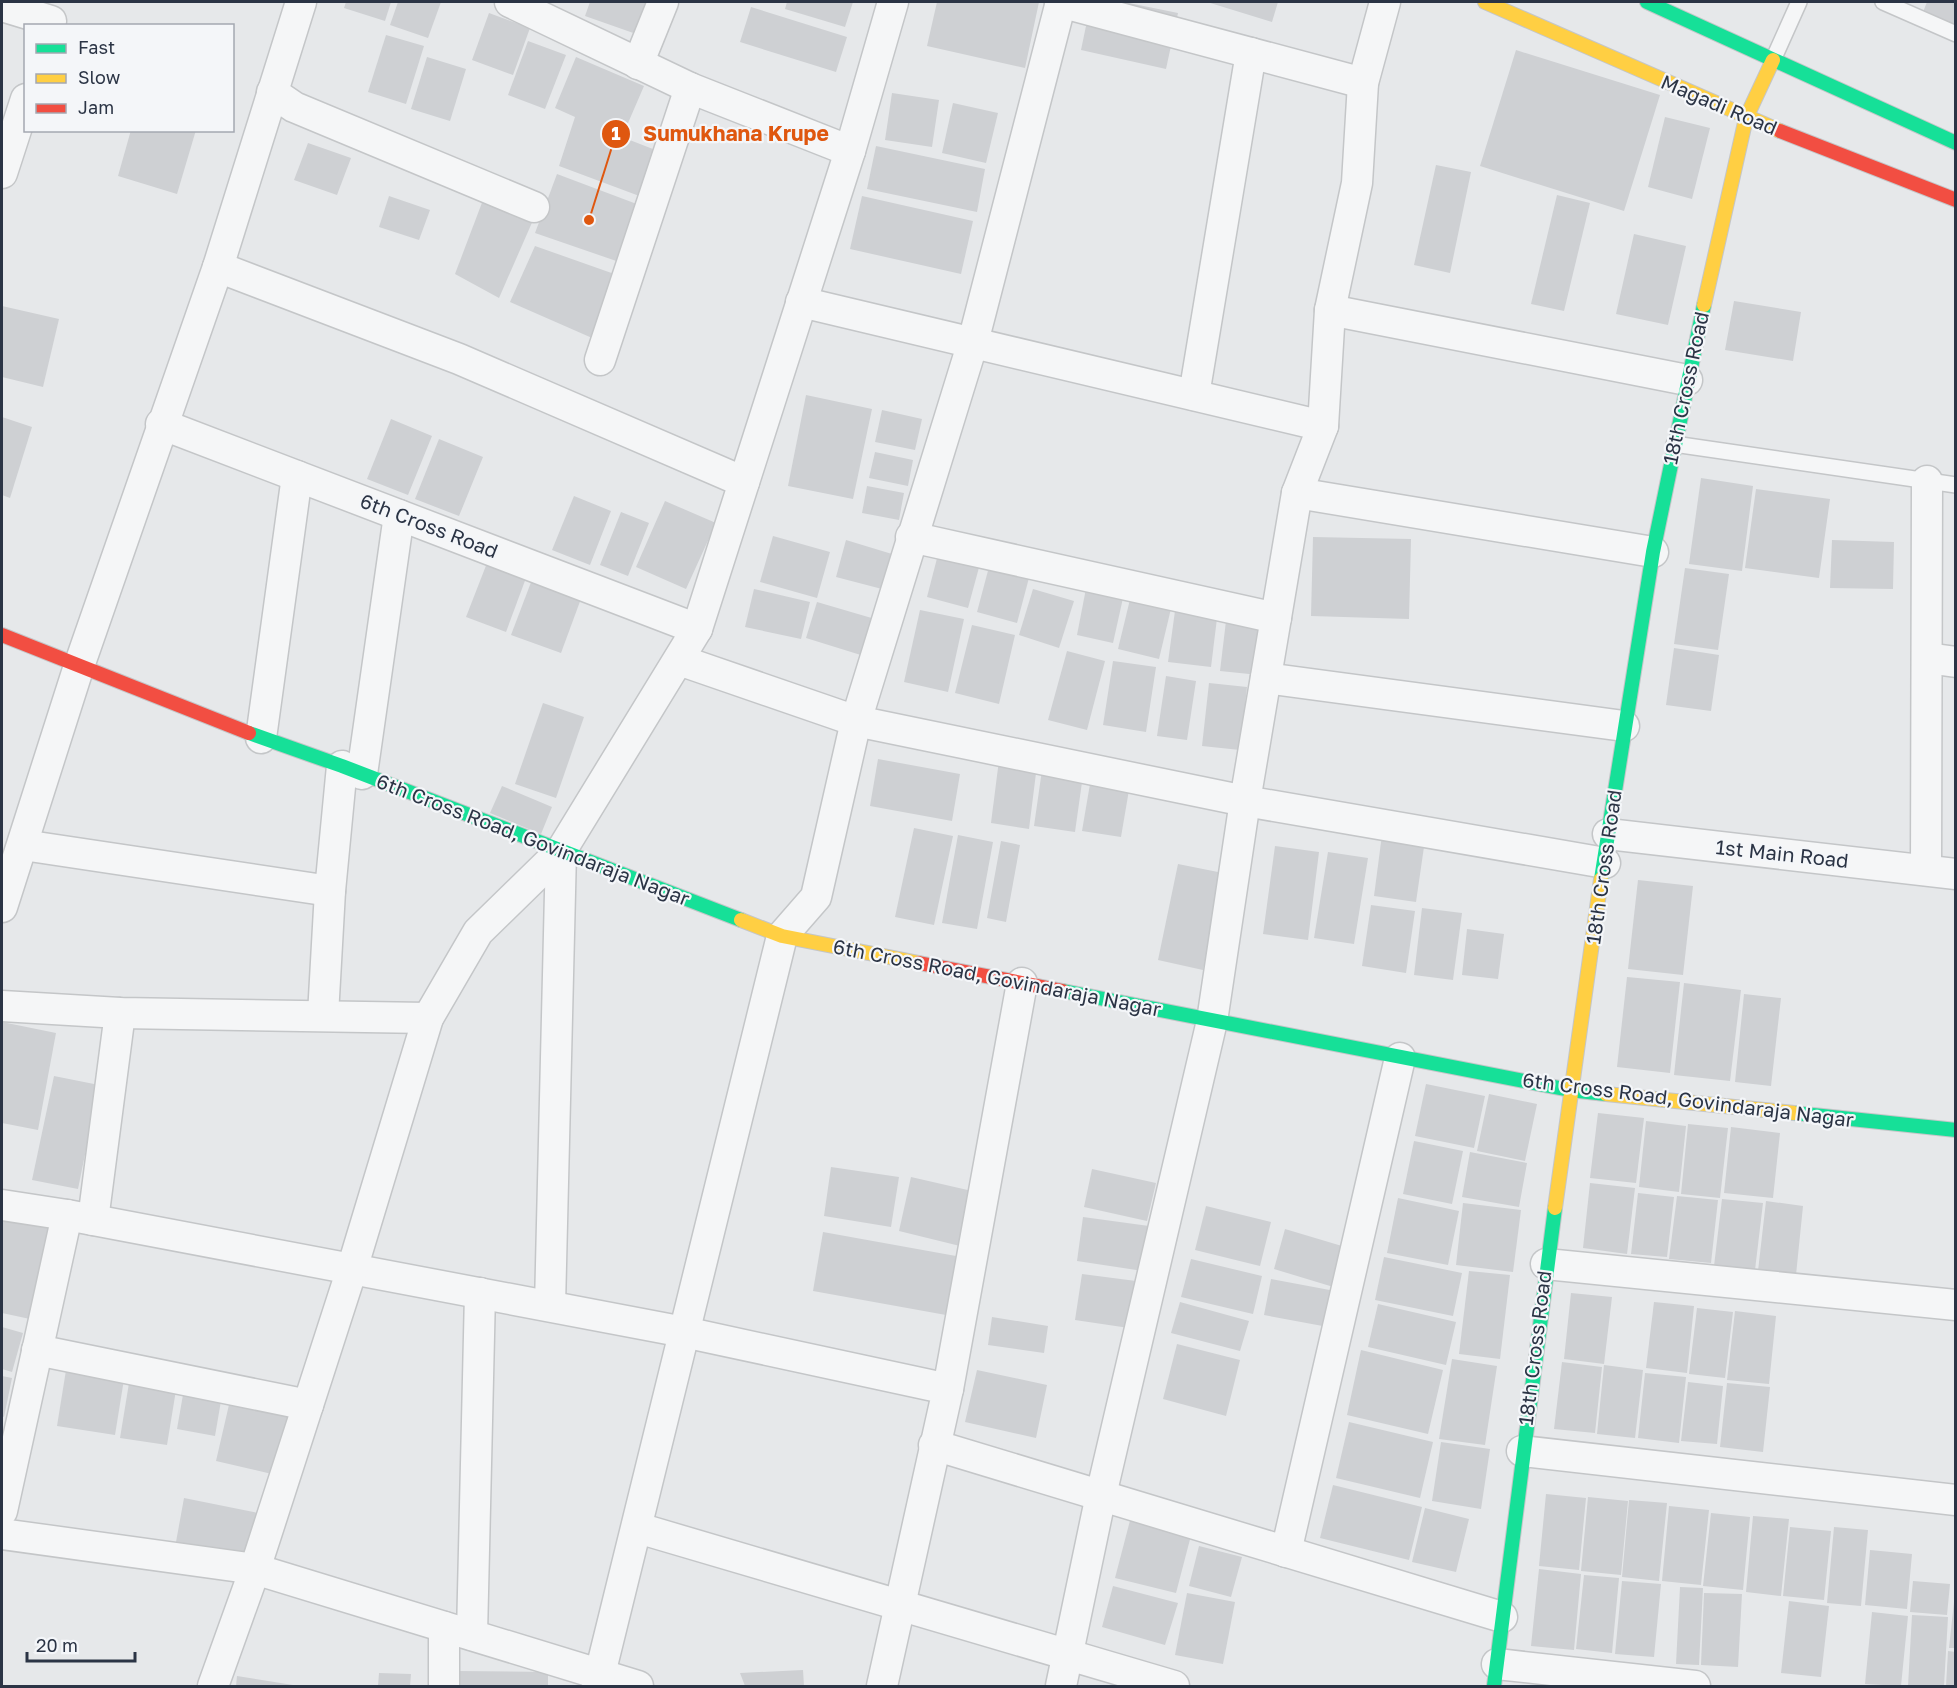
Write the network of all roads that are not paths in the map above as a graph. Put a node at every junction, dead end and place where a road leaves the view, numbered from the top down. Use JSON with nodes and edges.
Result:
{"nodes":[{"id":1,"x":300,"y":2,"type":"edge"},
{"id":2,"x":510,"y":2,"type":"edge"},
{"id":3,"x":663,"y":2,"type":"edge"},
{"id":4,"x":893,"y":2,"type":"edge"},
{"id":5,"x":1061,"y":2,"type":"edge"},
{"id":6,"x":1385,"y":2,"type":"edge"},
{"id":7,"x":1485,"y":2,"type":"edge"},
{"id":8,"x":1647,"y":2,"type":"edge"},
{"id":9,"x":1799,"y":2,"type":"edge"},
{"id":10,"x":1882,"y":2,"type":"edge"},
{"id":11,"x":2,"y":6,"type":"edge"},
{"id":12,"x":53,"y":16,"type":"edge"},
{"id":13,"x":1956,"y":34,"type":"edge"},
{"id":14,"x":1251,"y":53,"type":"junction"},
{"id":15,"x":1773,"y":60,"type":"junction"},
{"id":16,"x":638,"y":64,"type":"junction"},
{"id":17,"x":1363,"y":83,"type":"junction"},
{"id":18,"x":690,"y":88,"type":"junction"},
{"id":19,"x":272,"y":92,"type":"junction"},
{"id":20,"x":24,"y":105,"type":"edge"},
{"id":21,"x":1746,"y":118,"type":"junction"},
{"id":22,"x":1956,"y":143,"type":"edge"},
{"id":23,"x":850,"y":151,"type":"junction"},
{"id":24,"x":2,"y":173,"type":"edge"},
{"id":25,"x":1956,"y":200,"type":"edge"},
{"id":26,"x":534,"y":207,"type":"dead end"},
{"id":27,"x":218,"y":267,"type":"junction"},
{"id":28,"x":801,"y":302,"type":"junction"},
{"id":29,"x":1330,"y":310,"type":"junction"},
{"id":30,"x":973,"y":342,"type":"junction"},
{"id":31,"x":600,"y":360,"type":"dead end"},
{"id":32,"x":1687,"y":380,"type":"junction"},
{"id":33,"x":1194,"y":395,"type":"junction"},
{"id":34,"x":161,"y":424,"type":"junction"},
{"id":35,"x":1323,"y":426,"type":"junction"},
{"id":36,"x":1674,"y":444,"type":"junction"},
{"id":37,"x":297,"y":476,"type":"junction"},
{"id":38,"x":744,"y":482,"type":"junction"},
{"id":39,"x":1941,"y":483,"type":"edge"},
{"id":40,"x":1297,"y":493,"type":"junction"},
{"id":41,"x":399,"y":515,"type":"junction"},
{"id":42,"x":911,"y":537,"type":"junction"},
{"id":43,"x":1653,"y":552,"type":"junction"},
{"id":44,"x":1276,"y":618,"type":"junction"},
{"id":45,"x":698,"y":629,"type":"junction"},
{"id":46,"x":2,"y":635,"type":"edge"},
{"id":47,"x":679,"y":660,"type":"junction"},
{"id":48,"x":1941,"y":660,"type":"edge"},
{"id":49,"x":79,"y":666,"type":"junction"},
{"id":50,"x":1266,"y":678,"type":"junction"},
{"id":51,"x":856,"y":721,"type":"junction"},
{"id":52,"x":1624,"y":726,"type":"junction"},
{"id":53,"x":261,"y":738,"type":"junction"},
{"id":54,"x":352,"y":770,"type":"junction"},
{"id":55,"x":1245,"y":801,"type":"junction"},
{"id":56,"x":23,"y":845,"type":"junction"},
{"id":57,"x":1607,"y":849,"type":"junction"},
{"id":58,"x":561,"y":851,"type":"junction"},
{"id":59,"x":1926,"y":870,"type":"junction"},
{"id":60,"x":1956,"y":874,"type":"edge"},
{"id":61,"x":330,"y":891,"type":"junction"},
{"id":62,"x":2,"y":907,"type":"edge"},
{"id":63,"x":782,"y":936,"type":"junction"},
{"id":64,"x":1022,"y":983,"type":"junction"},
{"id":65,"x":2,"y":1006,"type":"edge"},
{"id":66,"x":120,"y":1013,"type":"junction"},
{"id":67,"x":323,"y":1015,"type":"junction"},
{"id":68,"x":428,"y":1018,"type":"junction"},
{"id":69,"x":1212,"y":1021,"type":"junction"},
{"id":70,"x":1400,"y":1058,"type":"junction"},
{"id":71,"x":1570,"y":1090,"type":"junction"},
{"id":72,"x":1956,"y":1130,"type":"edge"},
{"id":73,"x":2,"y":1205,"type":"edge"},
{"id":74,"x":80,"y":1218,"type":"junction"},
{"id":75,"x":1546,"y":1264,"type":"junction"},
{"id":76,"x":352,"y":1269,"type":"junction"},
{"id":77,"x":480,"y":1293,"type":"junction"},
{"id":78,"x":1956,"y":1305,"type":"edge"},
{"id":79,"x":550,"y":1306,"type":"junction"},
{"id":80,"x":684,"y":1332,"type":"junction"},
{"id":81,"x":37,"y":1350,"type":"junction"},
{"id":82,"x":948,"y":1389,"type":"junction"},
{"id":83,"x":308,"y":1405,"type":"junction"},
{"id":84,"x":934,"y":1445,"type":"junction"},
{"id":85,"x":1522,"y":1451,"type":"junction"},
{"id":86,"x":1101,"y":1496,"type":"junction"},
{"id":87,"x":1956,"y":1500,"type":"edge"},
{"id":88,"x":2,"y":1512,"type":"edge"},
{"id":89,"x":638,"y":1528,"type":"junction"},
{"id":90,"x":2,"y":1534,"type":"edge"},
{"id":91,"x":1286,"y":1551,"type":"junction"},
{"id":92,"x":255,"y":1569,"type":"junction"},
{"id":93,"x":900,"y":1605,"type":"junction"},
{"id":94,"x":1502,"y":1617,"type":"junction"},
{"id":95,"x":458,"y":1631,"type":"junction"},
{"id":96,"x":1068,"y":1655,"type":"junction"},
{"id":97,"x":1495,"y":1675,"type":"edge"},
{"id":98,"x":599,"y":1680,"type":"edge"},
{"id":99,"x":213,"y":1686,"type":"edge"},
{"id":100,"x":444,"y":1686,"type":"edge"},
{"id":101,"x":638,"y":1686,"type":"edge"},
{"id":102,"x":882,"y":1686,"type":"edge"},
{"id":103,"x":1062,"y":1686,"type":"edge"},
{"id":104,"x":1174,"y":1686,"type":"edge"},
{"id":105,"x":1695,"y":1686,"type":"edge"}],
"edges":[{"from":1,"to":19,"type":"street"},
{"from":2,"to":16,"type":"street"},
{"from":3,"to":16,"type":"street"},
{"from":4,"to":23,"type":"street"},
{"from":5,"to":14,"type":"street"},
{"from":5,"to":30,"type":"street"},
{"from":6,"to":17,"type":"street"},
{"from":7,"to":21,"type":"street","name":"Magadi Road"},
{"from":8,"to":15,"type":"street"},
{"from":9,"to":15,"type":"lane"},
{"from":10,"to":13,"type":"lane"},
{"from":11,"to":12,"type":"street"},
{"from":14,"to":17,"type":"street"},
{"from":14,"to":33,"type":"street"},
{"from":15,"to":21,"type":"street","name":"18th Cross Road"},
{"from":15,"to":22,"type":"street"},
{"from":16,"to":18,"type":"street"},
{"from":17,"to":29,"type":"street"},
{"from":18,"to":23,"type":"street"},
{"from":18,"to":31,"type":"street"},
{"from":19,"to":26,"type":"street"},
{"from":19,"to":27,"type":"street"},
{"from":20,"to":24,"type":"street"},
{"from":21,"to":25,"type":"street","name":"Magadi Road"},
{"from":21,"to":32,"type":"street","name":"18th Cross Road"},
{"from":23,"to":28,"type":"street"},
{"from":27,"to":34,"type":"street"},
{"from":27,"to":38,"type":"street"},
{"from":28,"to":30,"type":"street"},
{"from":28,"to":38,"type":"street"},
{"from":29,"to":32,"type":"street"},
{"from":29,"to":35,"type":"street"},
{"from":30,"to":33,"type":"street"},
{"from":30,"to":42,"type":"street"},
{"from":32,"to":36,"type":"street","name":"18th Cross Road"},
{"from":33,"to":35,"type":"street"},
{"from":34,"to":37,"type":"street","name":"6th Cross Road"},
{"from":34,"to":49,"type":"street"},
{"from":35,"to":40,"type":"street"},
{"from":36,"to":39,"type":"lane"},
{"from":36,"to":43,"type":"street","name":"18th Cross Road"},
{"from":37,"to":41,"type":"street","name":"6th Cross Road"},
{"from":37,"to":53,"type":"street"},
{"from":38,"to":45,"type":"street"},
{"from":39,"to":48,"type":"street"},
{"from":40,"to":43,"type":"street"},
{"from":40,"to":44,"type":"street"},
{"from":41,"to":45,"type":"street","name":"6th Cross Road"},
{"from":41,"to":54,"type":"street"},
{"from":42,"to":44,"type":"street"},
{"from":42,"to":51,"type":"street"},
{"from":43,"to":52,"type":"street","name":"18th Cross Road"},
{"from":44,"to":50,"type":"street"},
{"from":45,"to":47,"type":"street"},
{"from":46,"to":49,"type":"street","name":"6th Cross Road, Govindaraja Nagar"},
{"from":47,"to":51,"type":"street","name":"1st Main Road"},
{"from":47,"to":58,"type":"street"},
{"from":48,"to":59,"type":"street"},
{"from":49,"to":53,"type":"street","name":"6th Cross Road, Govindaraja Nagar"},
{"from":49,"to":56,"type":"street"},
{"from":50,"to":52,"type":"street"},
{"from":50,"to":55,"type":"street"},
{"from":51,"to":55,"type":"street","name":"1st Main Road"},
{"from":51,"to":63,"type":"street"},
{"from":52,"to":57,"type":"street","name":"18th Cross Road"},
{"from":53,"to":54,"type":"street","name":"6th Cross Road, Govindaraja Nagar"},
{"from":54,"to":58,"type":"street","name":"6th Cross Road, Govindaraja Nagar"},
{"from":54,"to":61,"type":"street"},
{"from":55,"to":57,"type":"street","name":"1st Main Road"},
{"from":55,"to":69,"type":"street"},
{"from":56,"to":61,"type":"street"},
{"from":56,"to":62,"type":"street"},
{"from":57,"to":59,"type":"street","name":"1st Main Road"},
{"from":57,"to":71,"type":"street","name":"18th Cross Road"},
{"from":58,"to":63,"type":"street","name":"6th Cross Road, Govindaraja Nagar"},
{"from":58,"to":68,"type":"street"},
{"from":58,"to":79,"type":"street"},
{"from":59,"to":60,"type":"street","name":"1st Main Road"},
{"from":61,"to":67,"type":"street"},
{"from":63,"to":64,"type":"street","name":"6th Cross Road, Govindaraja Nagar"},
{"from":63,"to":80,"type":"street"},
{"from":64,"to":69,"type":"street","name":"6th Cross Road, Govindaraja Nagar"},
{"from":64,"to":82,"type":"street"},
{"from":65,"to":66,"type":"street"},
{"from":66,"to":67,"type":"street"},
{"from":66,"to":74,"type":"street"},
{"from":67,"to":68,"type":"street"},
{"from":68,"to":76,"type":"street"},
{"from":69,"to":70,"type":"street","name":"6th Cross Road, Govindaraja Nagar"},
{"from":69,"to":86,"type":"street"},
{"from":70,"to":71,"type":"street","name":"6th Cross Road, Govindaraja Nagar"},
{"from":70,"to":91,"type":"street"},
{"from":71,"to":72,"type":"street","name":"6th Cross Road, Govindaraja Nagar"},
{"from":71,"to":75,"type":"street","name":"18th Cross Road"},
{"from":73,"to":74,"type":"street"},
{"from":74,"to":76,"type":"street"},
{"from":74,"to":81,"type":"street"},
{"from":75,"to":78,"type":"street"},
{"from":75,"to":85,"type":"street","name":"18th Cross Road"},
{"from":76,"to":77,"type":"street"},
{"from":76,"to":83,"type":"street"},
{"from":77,"to":79,"type":"street"},
{"from":77,"to":95,"type":"street"},
{"from":79,"to":80,"type":"street"},
{"from":80,"to":82,"type":"street"},
{"from":80,"to":89,"type":"street"},
{"from":81,"to":83,"type":"street"},
{"from":81,"to":88,"type":"street"},
{"from":82,"to":84,"type":"street"},
{"from":83,"to":92,"type":"street"},
{"from":84,"to":86,"type":"street"},
{"from":84,"to":93,"type":"street"},
{"from":85,"to":87,"type":"street"},
{"from":85,"to":94,"type":"street","name":"18th Cross Road"},
{"from":86,"to":91,"type":"street"},
{"from":86,"to":96,"type":"street"},
{"from":89,"to":93,"type":"street"},
{"from":89,"to":98,"type":"street"},
{"from":90,"to":92,"type":"street"},
{"from":91,"to":94,"type":"street"},
{"from":92,"to":95,"type":"street"},
{"from":92,"to":99,"type":"street"},
{"from":93,"to":96,"type":"street"},
{"from":93,"to":102,"type":"street"},
{"from":94,"to":97,"type":"street","name":"18th Cross Road"},
{"from":95,"to":98,"type":"street"},
{"from":95,"to":100,"type":"street"},
{"from":96,"to":103,"type":"street"},
{"from":96,"to":104,"type":"street"},
{"from":97,"to":105,"type":"street"},
{"from":98,"to":101,"type":"street"}]}
